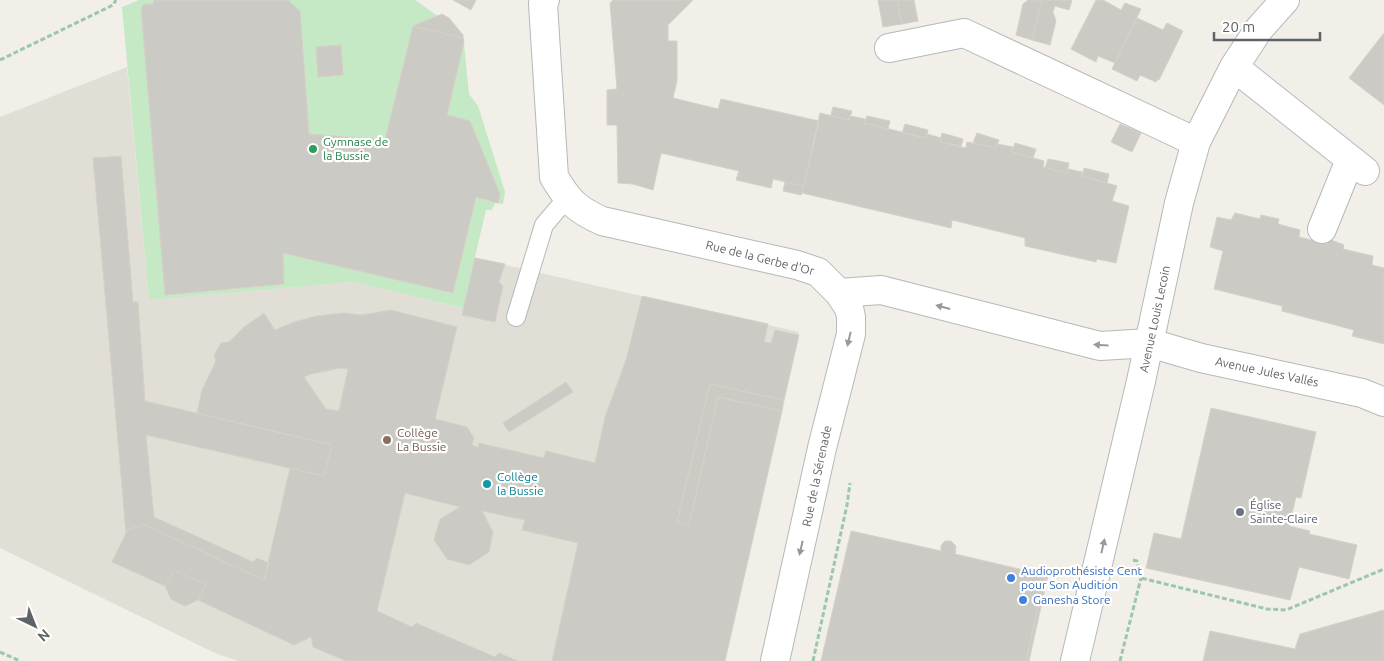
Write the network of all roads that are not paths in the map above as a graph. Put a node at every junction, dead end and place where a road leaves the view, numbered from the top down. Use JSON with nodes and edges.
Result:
{"nodes":[{"id":1,"x":545,"y":0,"type":"edge"},
{"id":2,"x":1285,"y":0,"type":"edge"},
{"id":3,"x":888,"y":48,"type":"dead end"},
{"id":4,"x":1234,"y":67,"type":"junction"},
{"id":5,"x":1196,"y":142,"type":"junction"},
{"id":6,"x":567,"y":198,"type":"junction"},
{"id":7,"x":1322,"y":229,"type":"dead end"},
{"id":8,"x":839,"y":294,"type":"junction"},
{"id":9,"x":516,"y":318,"type":"dead end"},
{"id":10,"x":1150,"y":343,"type":"junction"},
{"id":11,"x":1384,"y":402,"type":"edge"},
{"id":12,"x":775,"y":661,"type":"edge"},
{"id":13,"x":1075,"y":661,"type":"edge"}],
"edges":[{"from":1,"to":6,"type":"street","name":"Rue de la Gerbe d'Or"},
{"from":2,"to":4,"type":"street","name":"Avenue Louis Lecoin"},
{"from":3,"to":5,"type":"street"},
{"from":4,"to":5,"type":"street","name":"Avenue Louis Lecoin"},
{"from":4,"to":7,"type":"street"},
{"from":5,"to":10,"type":"street","name":"Avenue Louis Lecoin"},
{"from":6,"to":8,"type":"street","name":"Rue de la Gerbe d'Or"},
{"from":6,"to":9,"type":"lane"},
{"from":10,"to":8,"type":"street","one_way":true},
{"from":8,"to":12,"type":"street","name":"Rue de la Sérenade","one_way":true},
{"from":10,"to":11,"type":"street","name":"Avenue Jules Vallés"},
{"from":13,"to":10,"type":"street","name":"Avenue Louis Lecoin","one_way":true}]}
